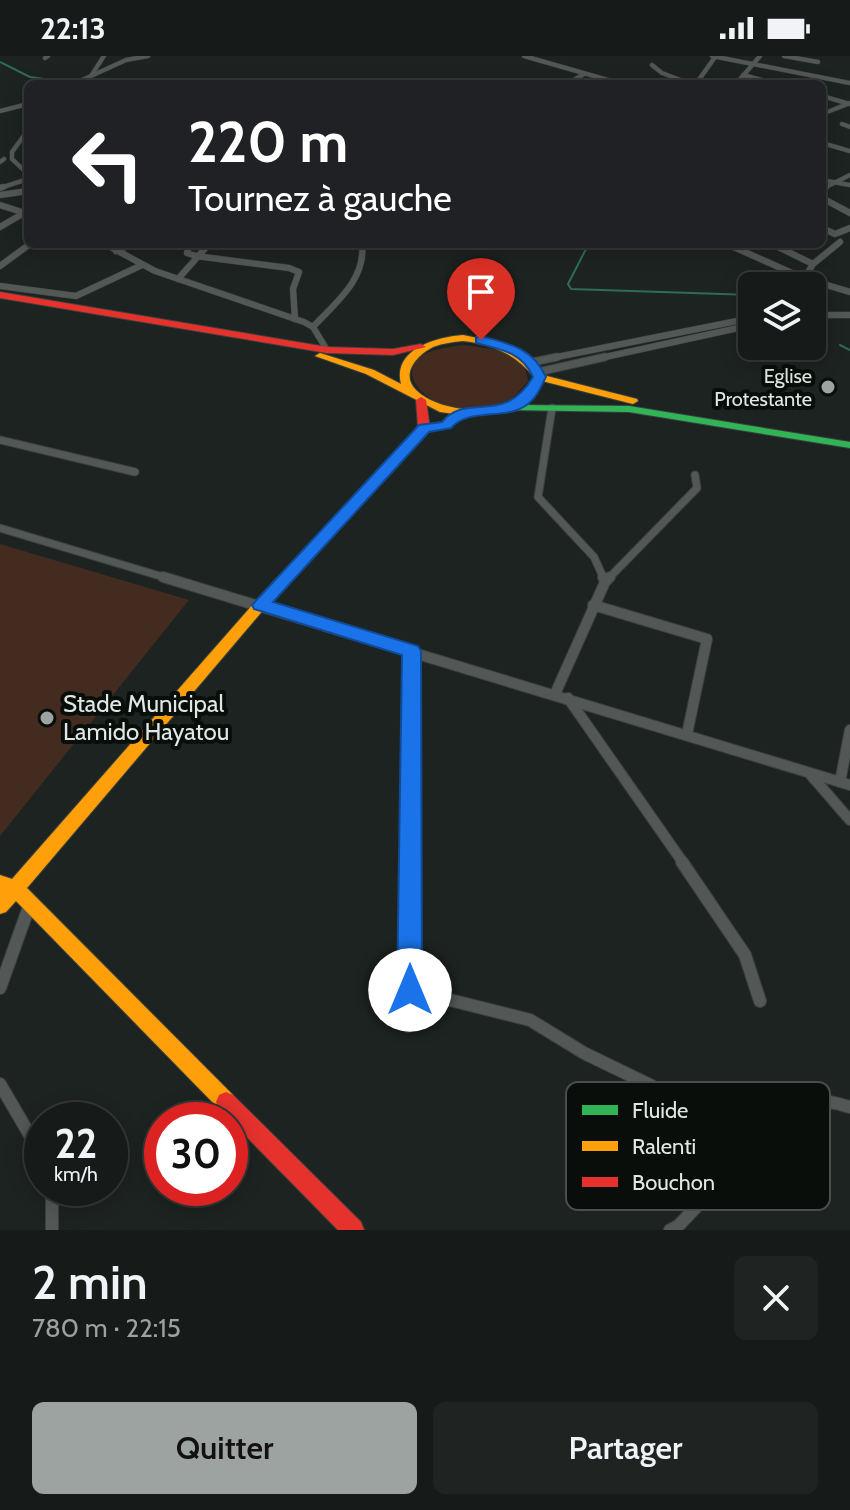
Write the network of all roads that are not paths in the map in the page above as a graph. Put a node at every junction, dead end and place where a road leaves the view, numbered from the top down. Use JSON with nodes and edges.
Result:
{"nodes":[{"id":1,"x":104,"y":56,"type":"edge"},
{"id":2,"x":135,"y":56,"type":"edge"},
{"id":3,"x":148,"y":56,"type":"edge"},
{"id":4,"x":524,"y":56,"type":"edge"},
{"id":5,"x":714,"y":56,"type":"edge"},
{"id":6,"x":722,"y":56,"type":"edge"},
{"id":7,"x":735,"y":56,"type":"edge"},
{"id":8,"x":760,"y":56,"type":"edge"},
{"id":9,"x":784,"y":56,"type":"edge"},
{"id":10,"x":829,"y":56,"type":"edge"},
{"id":11,"x":126,"y":60,"type":"junction"},
{"id":12,"x":743,"y":61,"type":"junction"},
{"id":13,"x":818,"y":62,"type":"junction"},
{"id":14,"x":753,"y":63,"type":"junction"},
{"id":15,"x":652,"y":65,"type":"dead end"},
{"id":16,"x":584,"y":74,"type":"junction"},
{"id":17,"x":802,"y":74,"type":"junction"},
{"id":18,"x":743,"y":75,"type":"junction"},
{"id":19,"x":91,"y":76,"type":"junction"},
{"id":20,"x":676,"y":79,"type":"junction"},
{"id":21,"x":82,"y":80,"type":"edge"},
{"id":22,"x":574,"y":80,"type":"edge"},
{"id":23,"x":607,"y":80,"type":"edge"},
{"id":24,"x":681,"y":80,"type":"edge"},
{"id":25,"x":681,"y":80,"type":"edge"},
{"id":26,"x":697,"y":80,"type":"edge"},
{"id":27,"x":739,"y":80,"type":"edge"},
{"id":28,"x":762,"y":80,"type":"edge"},
{"id":29,"x":850,"y":83,"type":"edge"},
{"id":30,"x":826,"y":97,"type":"edge"},
{"id":31,"x":849,"y":103,"type":"edge"},
{"id":32,"x":24,"y":105,"type":"edge"},
{"id":33,"x":0,"y":111,"type":"edge"},
{"id":34,"x":826,"y":112,"type":"edge"},
{"id":35,"x":842,"y":124,"type":"dead end"},
{"id":36,"x":850,"y":127,"type":"edge"},
{"id":37,"x":24,"y":137,"type":"edge"},
{"id":38,"x":826,"y":144,"type":"edge"},
{"id":39,"x":0,"y":151,"type":"edge"},
{"id":40,"x":850,"y":151,"type":"edge"},
{"id":41,"x":12,"y":156,"type":"junction"},
{"id":42,"x":1,"y":160,"type":"edge"},
{"id":43,"x":24,"y":170,"type":"edge"},
{"id":44,"x":24,"y":175,"type":"edge"},
{"id":45,"x":850,"y":175,"type":"edge"},
{"id":46,"x":826,"y":181,"type":"edge"},
{"id":47,"x":833,"y":182,"type":"junction"},
{"id":48,"x":850,"y":185,"type":"edge"},
{"id":49,"x":826,"y":186,"type":"edge"},
{"id":50,"x":0,"y":188,"type":"edge"},
{"id":51,"x":24,"y":192,"type":"edge"},
{"id":52,"x":0,"y":195,"type":"edge"},
{"id":53,"x":826,"y":200,"type":"edge"},
{"id":54,"x":0,"y":205,"type":"edge"},
{"id":55,"x":24,"y":213,"type":"edge"},
{"id":56,"x":850,"y":213,"type":"edge"},
{"id":57,"x":24,"y":215,"type":"edge"},
{"id":58,"x":0,"y":227,"type":"edge"},
{"id":59,"x":850,"y":228,"type":"edge"},
{"id":60,"x":826,"y":230,"type":"edge"},
{"id":61,"x":840,"y":242,"type":"dead end"},
{"id":62,"x":25,"y":248,"type":"edge"},
{"id":63,"x":111,"y":248,"type":"edge"},
{"id":64,"x":123,"y":248,"type":"edge"},
{"id":65,"x":188,"y":248,"type":"edge"},
{"id":66,"x":205,"y":248,"type":"edge"},
{"id":67,"x":363,"y":248,"type":"edge"},
{"id":68,"x":736,"y":248,"type":"edge"},
{"id":69,"x":780,"y":248,"type":"edge"},
{"id":70,"x":116,"y":251,"type":"junction"},
{"id":71,"x":196,"y":256,"type":"junction"},
{"id":72,"x":813,"y":264,"type":"junction"},
{"id":73,"x":142,"y":265,"type":"junction"},
{"id":74,"x":0,"y":266,"type":"edge"},
{"id":75,"x":790,"y":272,"type":"edge"},
{"id":76,"x":807,"y":272,"type":"edge"},
{"id":77,"x":178,"y":279,"type":"junction"},
{"id":78,"x":826,"y":285,"type":"edge"},
{"id":79,"x":0,"y":286,"type":"edge"},
{"id":80,"x":850,"y":292,"type":"edge"},
{"id":81,"x":0,"y":298,"type":"edge"},
{"id":82,"x":826,"y":315,"type":"edge"},
{"id":83,"x":850,"y":315,"type":"edge"},
{"id":84,"x":295,"y":319,"type":"junction"},
{"id":85,"x":738,"y":321,"type":"edge"},
{"id":86,"x":313,"y":327,"type":"junction"},
{"id":87,"x":738,"y":328,"type":"edge"},
{"id":88,"x":429,"y":346,"type":"junction"},
{"id":89,"x":327,"y":350,"type":"junction"},
{"id":90,"x":537,"y":370,"type":"junction"},
{"id":91,"x":419,"y":399,"type":"junction"},
{"id":92,"x":508,"y":408,"type":"junction"},
{"id":93,"x":552,"y":408,"type":"junction"},
{"id":94,"x":467,"y":413,"type":"junction"},
{"id":95,"x":424,"y":428,"type":"junction"},
{"id":96,"x":850,"y":438,"type":"edge"},
{"id":97,"x":0,"y":440,"type":"edge"},
{"id":98,"x":850,"y":445,"type":"edge"},
{"id":99,"x":135,"y":472,"type":"dead end"},
{"id":100,"x":695,"y":475,"type":"dead end"},
{"id":101,"x":0,"y":528,"type":"edge"},
{"id":102,"x":605,"y":582,"type":"junction"},
{"id":103,"x":260,"y":605,"type":"junction"},
{"id":104,"x":593,"y":605,"type":"junction"},
{"id":105,"x":412,"y":651,"type":"junction"},
{"id":106,"x":555,"y":694,"type":"junction"},
{"id":107,"x":568,"y":698,"type":"junction"},
{"id":108,"x":850,"y":730,"type":"edge"},
{"id":109,"x":687,"y":734,"type":"junction"},
{"id":110,"x":809,"y":773,"type":"junction"},
{"id":111,"x":845,"y":783,"type":"edge"},
{"id":112,"x":850,"y":820,"type":"edge"},
{"id":113,"x":0,"y":883,"type":"edge"},
{"id":114,"x":15,"y":888,"type":"junction"},
{"id":115,"x":30,"y":904,"type":"junction"},
{"id":116,"x":0,"y":906,"type":"edge"},
{"id":117,"x":0,"y":988,"type":"edge"},
{"id":118,"x":410,"y":990,"type":"junction"},
{"id":119,"x":760,"y":1001,"type":"dead end"},
{"id":120,"x":408,"y":1026,"type":"dead end"},
{"id":121,"x":644,"y":1082,"type":"edge"},
{"id":122,"x":0,"y":1084,"type":"edge"},
{"id":123,"x":830,"y":1103,"type":"edge"},
{"id":124,"x":850,"y":1107,"type":"edge"},
{"id":125,"x":24,"y":1125,"type":"edge"},
{"id":126,"x":52,"y":1206,"type":"edge"},
{"id":127,"x":694,"y":1210,"type":"edge"},
{"id":128,"x":52,"y":1230,"type":"edge"},
{"id":129,"x":353,"y":1230,"type":"edge"},
{"id":130,"x":670,"y":1230,"type":"edge"}],
"edges":[{"from":1,"to":19,"type":"street"},
{"from":2,"to":11,"type":"street"},
{"from":3,"to":11,"type":"street"},
{"from":4,"to":16,"type":"street"},
{"from":5,"to":6,"type":"street"},
{"from":5,"to":12,"type":"street"},
{"from":5,"to":26,"type":"street"},
{"from":7,"to":12,"type":"street"},
{"from":8,"to":14,"type":"street"},
{"from":9,"to":13,"type":"street"},
{"from":10,"to":13,"type":"street"},
{"from":11,"to":19,"type":"street"},
{"from":12,"to":14,"type":"street"},
{"from":13,"to":17,"type":"street"},
{"from":14,"to":17,"type":"street"},
{"from":14,"to":18,"type":"street"},
{"from":15,"to":20,"type":"street"},
{"from":16,"to":22,"type":"street"},
{"from":16,"to":23,"type":"street"},
{"from":17,"to":29,"type":"street"},
{"from":18,"to":27,"type":"street"},
{"from":18,"to":28,"type":"street"},
{"from":19,"to":21,"type":"street"},
{"from":20,"to":24,"type":"street"},
{"from":20,"to":25,"type":"street"},
{"from":30,"to":31,"type":"street"},
{"from":31,"to":34,"type":"street"},
{"from":32,"to":33,"type":"street"},
{"from":35,"to":36,"type":"street"},
{"from":37,"to":41,"type":"street"},
{"from":38,"to":40,"type":"street"},
{"from":39,"to":41,"type":"street"},
{"from":41,"to":42,"type":"street"},
{"from":41,"to":43,"type":"street"},
{"from":44,"to":50,"type":"street"},
{"from":45,"to":47,"type":"street"},
{"from":46,"to":47,"type":"street"},
{"from":47,"to":48,"type":"street"},
{"from":47,"to":49,"type":"street"},
{"from":51,"to":52,"type":"street"},
{"from":53,"to":56,"type":"street"},
{"from":54,"to":55,"type":"street"},
{"from":57,"to":58,"type":"street"},
{"from":59,"to":60,"type":"street"},
{"from":61,"to":72,"type":"street"},
{"from":62,"to":74,"type":"street"},
{"from":63,"to":70,"type":"street"},
{"from":64,"to":70,"type":"street"},
{"from":65,"to":71,"type":"street"},
{"from":66,"to":71,"type":"street"},
{"from":67,"to":86,"type":"street"},
{"from":68,"to":75,"type":"street"},
{"from":69,"to":72,"type":"street"},
{"from":70,"to":73,"type":"street"},
{"from":71,"to":77,"type":"street"},
{"from":71,"to":84,"type":"street"},
{"from":72,"to":76,"type":"street"},
{"from":73,"to":77,"type":"street"},
{"from":73,"to":79,"type":"street"},
{"from":77,"to":84,"type":"street"},
{"from":78,"to":80,"type":"street"},
{"from":81,"to":89,"type":"main road"},
{"from":81,"to":91,"type":"main road"},
{"from":82,"to":83,"type":"street"},
{"from":84,"to":86,"type":"street"},
{"from":85,"to":90,"type":"street"},
{"from":86,"to":89,"type":"street"},
{"from":87,"to":90,"type":"street"},
{"from":88,"to":89,"type":"main road"},
{"from":88,"to":90,"type":"main road"},
{"from":88,"to":91,"type":"main road"},
{"from":90,"to":92,"type":"main road"},
{"from":90,"to":96,"type":"main road"},
{"from":91,"to":94,"type":"main road"},
{"from":91,"to":95,"type":"main road"},
{"from":92,"to":93,"type":"main road"},
{"from":92,"to":94,"type":"main road"},
{"from":93,"to":98,"type":"main road"},
{"from":93,"to":102,"type":"street"},
{"from":94,"to":95,"type":"main road"},
{"from":95,"to":103,"type":"main road"},
{"from":97,"to":99,"type":"street"},
{"from":100,"to":102,"type":"street"},
{"from":101,"to":103,"type":"street"},
{"from":102,"to":104,"type":"street"},
{"from":103,"to":105,"type":"street"},
{"from":103,"to":114,"type":"main road"},
{"from":104,"to":106,"type":"street"},
{"from":104,"to":109,"type":"street"},
{"from":105,"to":106,"type":"street"},
{"from":105,"to":118,"type":"street"},
{"from":106,"to":107,"type":"street"},
{"from":107,"to":109,"type":"street"},
{"from":107,"to":119,"type":"street"},
{"from":108,"to":111,"type":"street"},
{"from":109,"to":110,"type":"street"},
{"from":110,"to":111,"type":"street"},
{"from":110,"to":112,"type":"street"},
{"from":113,"to":114,"type":"main road"},
{"from":114,"to":115,"type":"main road"},
{"from":114,"to":116,"type":"main road"},
{"from":115,"to":117,"type":"street"},
{"from":115,"to":129,"type":"main road"},
{"from":118,"to":120,"type":"street"},
{"from":118,"to":121,"type":"street"},
{"from":122,"to":125,"type":"street"},
{"from":123,"to":124,"type":"street"},
{"from":126,"to":128,"type":"street"},
{"from":127,"to":130,"type":"street"}]}
